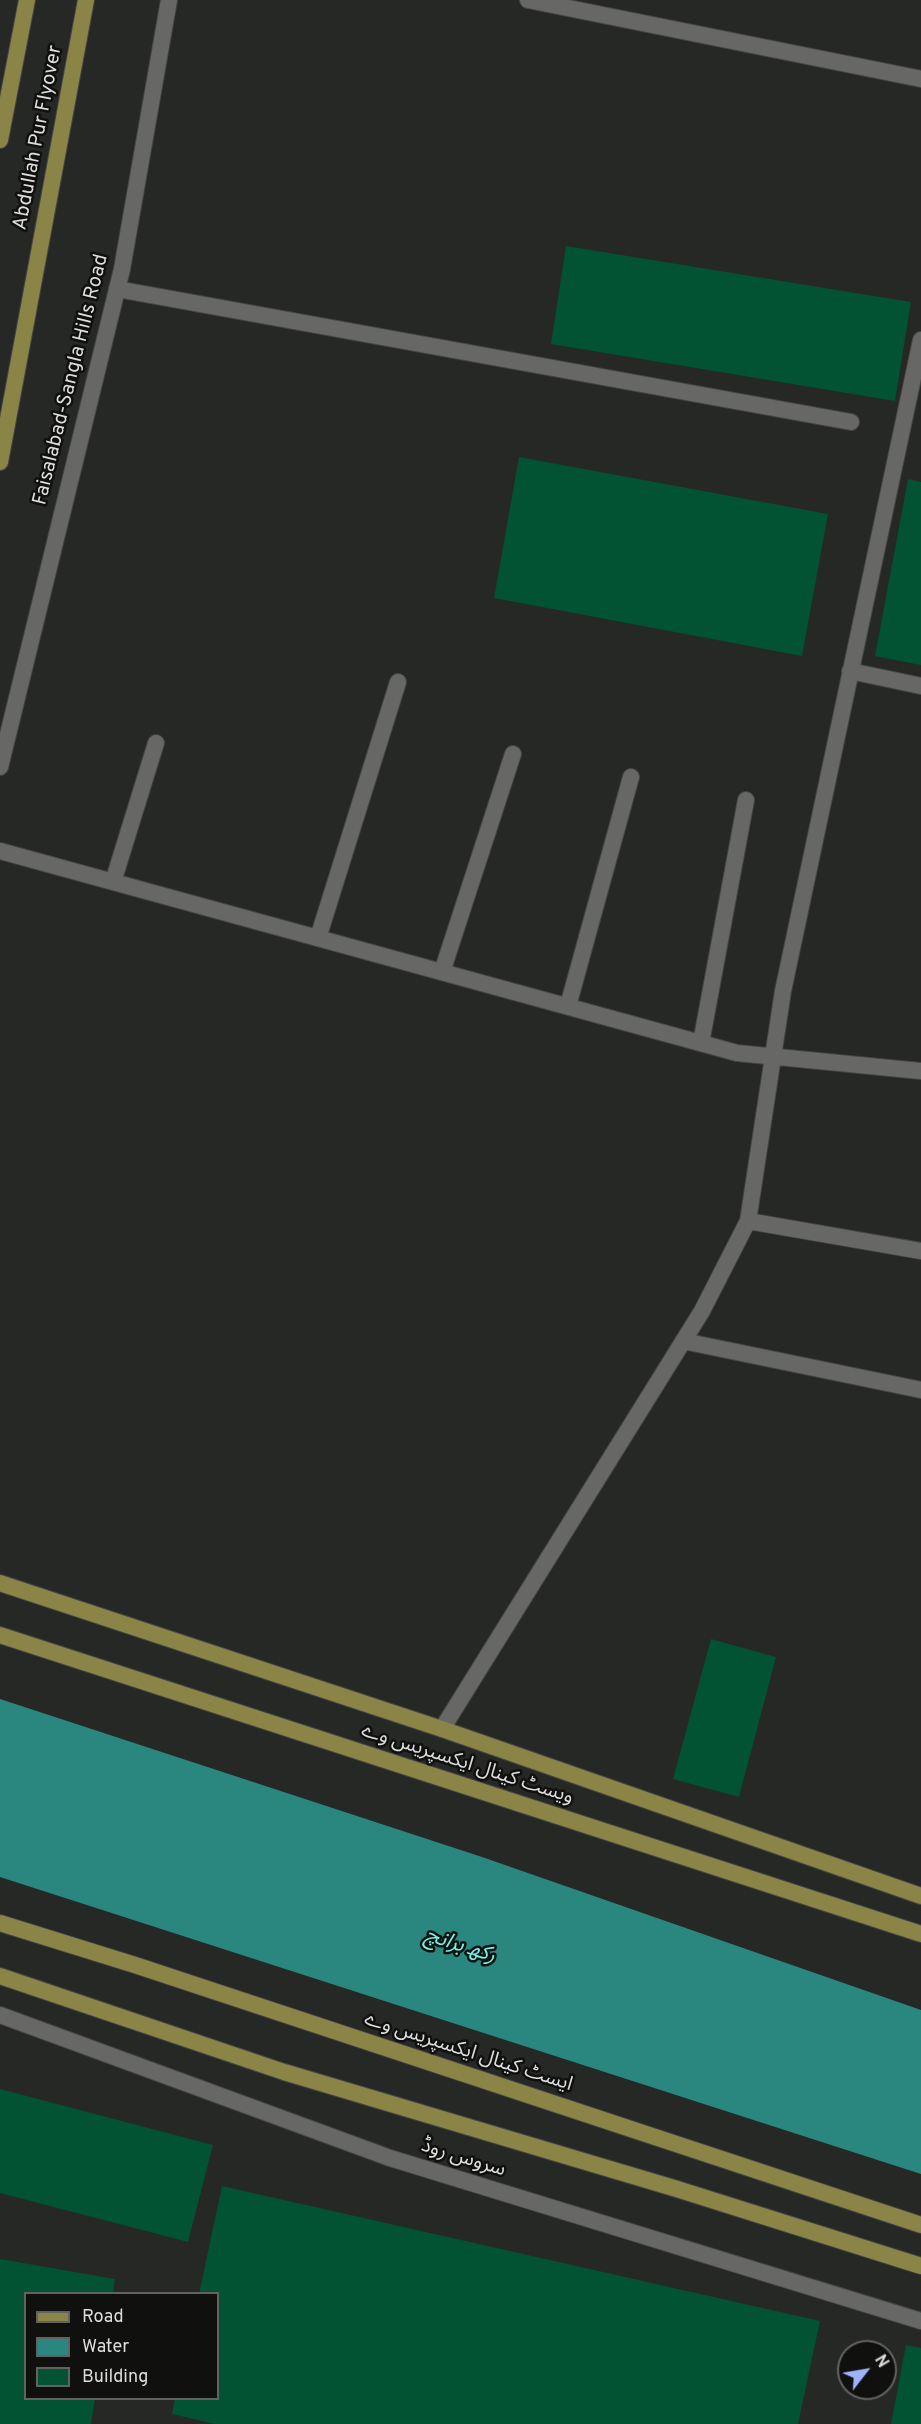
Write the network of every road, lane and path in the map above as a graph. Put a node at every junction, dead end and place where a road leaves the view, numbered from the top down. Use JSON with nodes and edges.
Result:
{"nodes":[{"id":1,"x":27,"y":0,"type":"edge"},
{"id":2,"x":86,"y":0,"type":"edge"},
{"id":3,"x":169,"y":0,"type":"edge"},
{"id":4,"x":528,"y":0,"type":"edge"},
{"id":5,"x":921,"y":80,"type":"edge"},
{"id":6,"x":0,"y":140,"type":"edge"},
{"id":7,"x":117,"y":289,"type":"junction"},
{"id":8,"x":921,"y":340,"type":"edge"},
{"id":9,"x":851,"y":422,"type":"dead end"},
{"id":10,"x":0,"y":462,"type":"edge"},
{"id":11,"x":850,"y":671,"type":"junction"},
{"id":12,"x":398,"y":682,"type":"dead end"},
{"id":13,"x":921,"y":686,"type":"edge"},
{"id":14,"x":156,"y":743,"type":"dead end"},
{"id":15,"x":513,"y":754,"type":"dead end"},
{"id":16,"x":0,"y":767,"type":"edge"},
{"id":17,"x":631,"y":777,"type":"dead end"},
{"id":18,"x":746,"y":800,"type":"dead end"},
{"id":19,"x":0,"y":851,"type":"edge"},
{"id":20,"x":113,"y":882,"type":"junction"},
{"id":21,"x":318,"y":938,"type":"junction"},
{"id":22,"x":442,"y":972,"type":"junction"},
{"id":23,"x":568,"y":1006,"type":"junction"},
{"id":24,"x":701,"y":1043,"type":"junction"},
{"id":25,"x":773,"y":1056,"type":"junction"},
{"id":26,"x":921,"y":1071,"type":"edge"},
{"id":27,"x":748,"y":1221,"type":"junction"},
{"id":28,"x":921,"y":1251,"type":"edge"},
{"id":29,"x":683,"y":1341,"type":"junction"},
{"id":30,"x":921,"y":1390,"type":"edge"},
{"id":31,"x":0,"y":1583,"type":"edge"},
{"id":32,"x":0,"y":1635,"type":"edge"},
{"id":33,"x":442,"y":1729,"type":"junction"},
{"id":34,"x":921,"y":1896,"type":"edge"},
{"id":35,"x":0,"y":1923,"type":"edge"},
{"id":36,"x":921,"y":1934,"type":"edge"},
{"id":37,"x":0,"y":1976,"type":"edge"},
{"id":38,"x":0,"y":2015,"type":"edge"},
{"id":39,"x":921,"y":2225,"type":"edge"},
{"id":40,"x":921,"y":2266,"type":"edge"},
{"id":41,"x":921,"y":2321,"type":"edge"}],
"edges":[{"from":1,"to":6,"type":"main road","name":"Abdullah Pur Flyover"},
{"from":2,"to":10,"type":"main road","name":"Abdullah Pur Flyover"},
{"from":3,"to":7,"type":"street","name":"Faisalabad-Sangla Hills Road"},
{"from":4,"to":5,"type":"street"},
{"from":7,"to":9,"type":"street"},
{"from":7,"to":16,"type":"street","name":"Faisalabad-Sangla Hills Road"},
{"from":8,"to":11,"type":"street"},
{"from":11,"to":13,"type":"street"},
{"from":11,"to":25,"type":"street"},
{"from":12,"to":21,"type":"street"},
{"from":14,"to":20,"type":"street"},
{"from":15,"to":22,"type":"street"},
{"from":17,"to":23,"type":"street"},
{"from":18,"to":24,"type":"street"},
{"from":19,"to":20,"type":"street"},
{"from":20,"to":21,"type":"street"},
{"from":21,"to":22,"type":"street"},
{"from":22,"to":23,"type":"street"},
{"from":23,"to":24,"type":"street"},
{"from":24,"to":25,"type":"street"},
{"from":25,"to":26,"type":"street"},
{"from":25,"to":27,"type":"street"},
{"from":27,"to":28,"type":"street"},
{"from":27,"to":29,"type":"street"},
{"from":29,"to":30,"type":"street"},
{"from":29,"to":33,"type":"street"},
{"from":31,"to":33,"type":"main road"},
{"from":32,"to":36,"type":"main road","name":"ویسٹ کینال ایکسپریس وے"},
{"from":33,"to":34,"type":"main road"},
{"from":35,"to":39,"type":"main road","name":"ایسٹ کینال ایکسپریس وے"},
{"from":37,"to":40,"type":"main road"},
{"from":38,"to":41,"type":"street","name":"سروس روڈ"}]}
